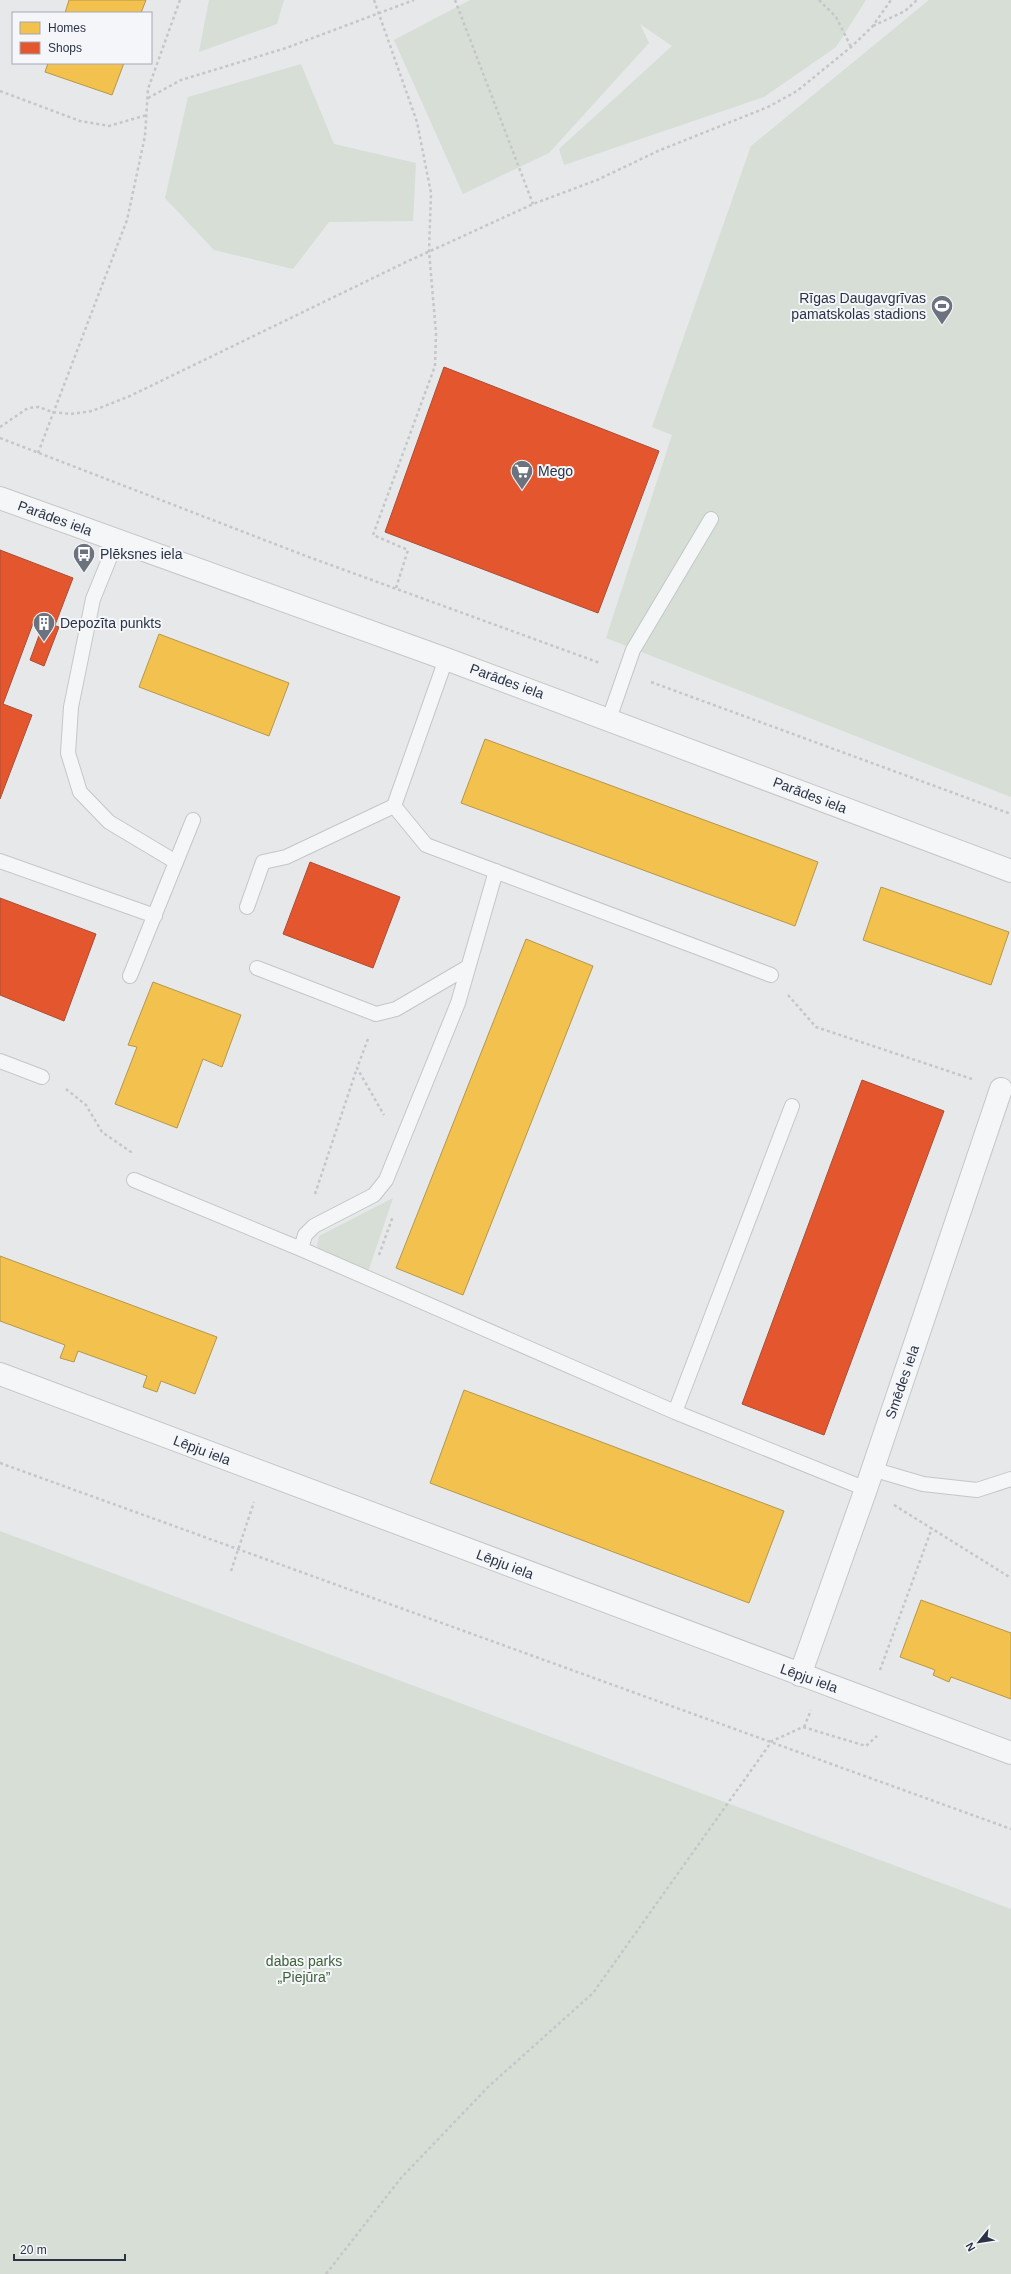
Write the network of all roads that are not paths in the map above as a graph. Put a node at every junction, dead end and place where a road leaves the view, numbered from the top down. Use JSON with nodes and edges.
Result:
{"nodes":[{"id":1,"x":0,"y":498,"type":"edge"},
{"id":2,"x":711,"y":519,"type":"dead end"},
{"id":3,"x":117,"y":540,"type":"junction"},
{"id":4,"x":446,"y":659,"type":"junction"},
{"id":5,"x":609,"y":719,"type":"junction"},
{"id":6,"x":394,"y":806,"type":"junction"},
{"id":7,"x":193,"y":820,"type":"dead end"},
{"id":8,"x":0,"y":861,"type":"edge"},
{"id":9,"x":176,"y":862,"type":"junction"},
{"id":10,"x":496,"y":871,"type":"junction"},
{"id":11,"x":1011,"y":871,"type":"edge"},
{"id":12,"x":246,"y":907,"type":"dead end"},
{"id":13,"x":155,"y":916,"type":"junction"},
{"id":14,"x":468,"y":967,"type":"junction"},
{"id":15,"x":257,"y":968,"type":"dead end"},
{"id":16,"x":771,"y":975,"type":"road end"},
{"id":17,"x":130,"y":976,"type":"dead end"},
{"id":18,"x":0,"y":1061,"type":"edge"},
{"id":19,"x":42,"y":1078,"type":"road end"},
{"id":20,"x":1001,"y":1088,"type":"road end"},
{"id":21,"x":792,"y":1106,"type":"dead end"},
{"id":22,"x":134,"y":1180,"type":"road end"},
{"id":23,"x":301,"y":1249,"type":"junction"},
{"id":24,"x":0,"y":1374,"type":"edge"},
{"id":25,"x":675,"y":1412,"type":"junction"},
{"id":26,"x":869,"y":1479,"type":"junction"},
{"id":27,"x":1011,"y":1479,"type":"edge"},
{"id":28,"x":800,"y":1675,"type":"junction"},
{"id":29,"x":1011,"y":1753,"type":"edge"}],
"edges":[{"from":1,"to":3,"type":"street","name":"Parādes iela"},
{"from":2,"to":5,"type":"lane"},
{"from":3,"to":4,"type":"street","name":"Parādes iela"},
{"from":3,"to":9,"type":"lane"},
{"from":4,"to":5,"type":"street","name":"Parādes iela"},
{"from":4,"to":6,"type":"lane"},
{"from":5,"to":11,"type":"street","name":"Parādes iela"},
{"from":6,"to":10,"type":"lane"},
{"from":6,"to":12,"type":"lane"},
{"from":7,"to":9,"type":"lane"},
{"from":8,"to":13,"type":"lane"},
{"from":9,"to":13,"type":"lane"},
{"from":10,"to":14,"type":"lane"},
{"from":10,"to":16,"type":"lane"},
{"from":13,"to":17,"type":"lane"},
{"from":14,"to":15,"type":"lane"},
{"from":14,"to":23,"type":"lane"},
{"from":18,"to":19,"type":"lane"},
{"from":20,"to":26,"type":"street","name":"Smēdes iela"},
{"from":21,"to":25,"type":"lane"},
{"from":22,"to":23,"type":"lane"},
{"from":23,"to":25,"type":"lane"},
{"from":24,"to":28,"type":"street","name":"Lēpju iela"},
{"from":25,"to":26,"type":"lane"},
{"from":26,"to":27,"type":"lane"},
{"from":26,"to":28,"type":"street","name":"Smēdes iela"},
{"from":28,"to":29,"type":"street","name":"Lēpju iela"}]}
